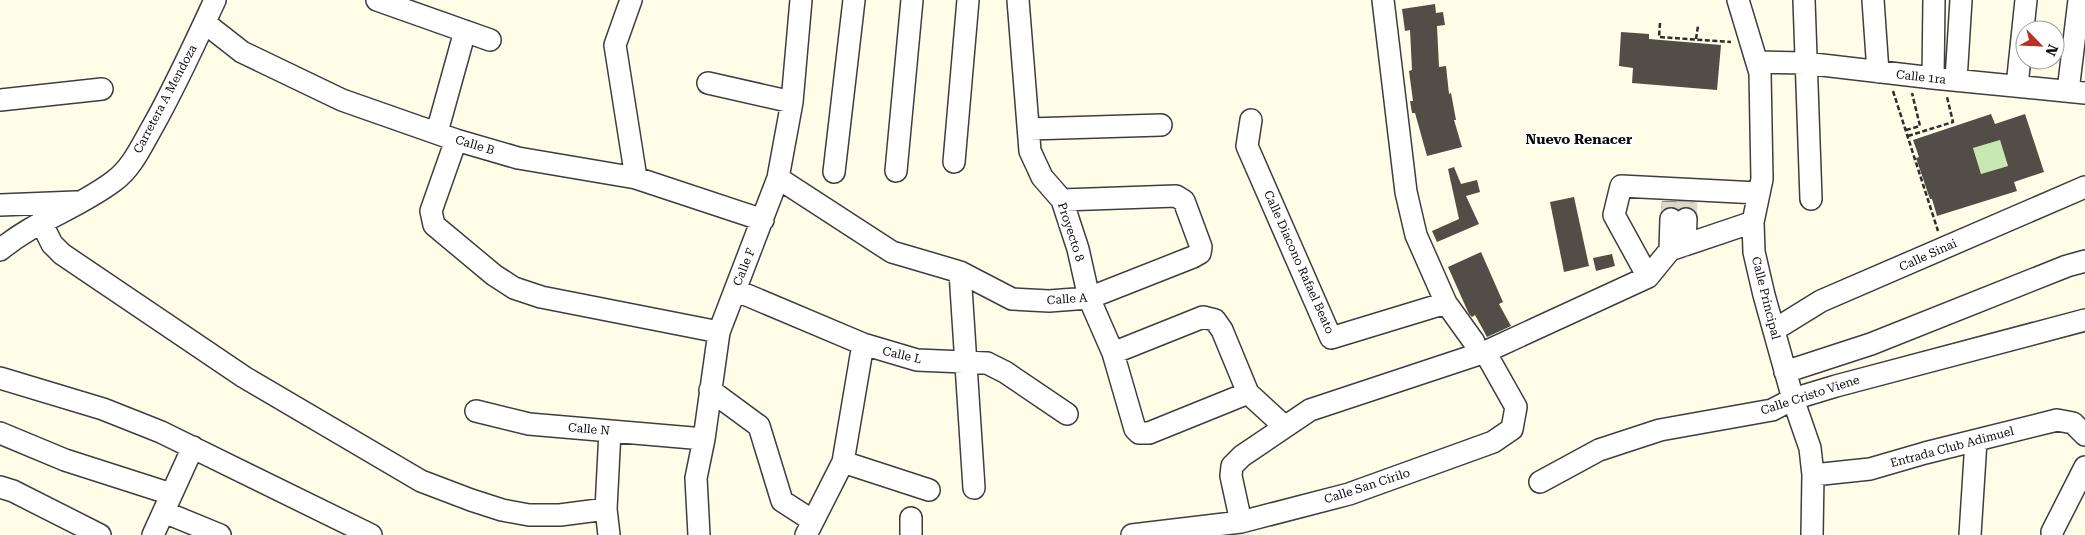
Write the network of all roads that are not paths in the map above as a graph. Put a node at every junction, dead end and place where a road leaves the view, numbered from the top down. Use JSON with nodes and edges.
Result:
{"nodes":[{"id":1,"x":215,"y":0,"type":"edge"},
{"id":2,"x":377,"y":0,"type":"edge"},
{"id":3,"x":631,"y":0,"type":"edge"},
{"id":4,"x":801,"y":0,"type":"edge"},
{"id":5,"x":854,"y":0,"type":"edge"},
{"id":6,"x":912,"y":0,"type":"edge"},
{"id":7,"x":968,"y":0,"type":"edge"},
{"id":8,"x":1018,"y":0,"type":"edge"},
{"id":9,"x":1382,"y":0,"type":"edge"},
{"id":10,"x":1738,"y":0,"type":"edge"},
{"id":11,"x":1804,"y":0,"type":"edge"},
{"id":12,"x":1873,"y":0,"type":"edge"},
{"id":13,"x":1934,"y":0,"type":"edge"},
{"id":14,"x":1961,"y":0,"type":"edge"},
{"id":15,"x":2026,"y":0,"type":"edge"},
{"id":16,"x":2079,"y":0,"type":"edge"},
{"id":17,"x":205,"y":23,"type":"junction"},
{"id":18,"x":465,"y":31,"type":"junction"},
{"id":19,"x":490,"y":40,"type":"dead end"},
{"id":20,"x":1758,"y":62,"type":"junction"},
{"id":21,"x":1805,"y":62,"type":"junction"},
{"id":22,"x":1878,"y":72,"type":"junction"},
{"id":23,"x":1933,"y":78,"type":"junction"},
{"id":24,"x":708,"y":83,"type":"dead end"},
{"id":25,"x":2017,"y":86,"type":"junction"},
{"id":26,"x":1952,"y":88,"type":"junction"},
{"id":27,"x":102,"y":89,"type":"dead end"},
{"id":28,"x":2076,"y":92,"type":"edge"},
{"id":29,"x":0,"y":100,"type":"edge"},
{"id":30,"x":792,"y":102,"type":"junction"},
{"id":31,"x":1251,"y":120,"type":"dead end"},
{"id":32,"x":1160,"y":125,"type":"dead end"},
{"id":33,"x":1029,"y":129,"type":"junction"},
{"id":34,"x":446,"y":136,"type":"junction"},
{"id":35,"x":954,"y":162,"type":"dead end"},
{"id":36,"x":896,"y":171,"type":"dead end"},
{"id":37,"x":834,"y":172,"type":"dead end"},
{"id":38,"x":636,"y":178,"type":"junction"},
{"id":39,"x":778,"y":178,"type":"junction"},
{"id":40,"x":2085,"y":187,"type":"edge"},
{"id":41,"x":1758,"y":193,"type":"junction"},
{"id":42,"x":1810,"y":199,"type":"dead end"},
{"id":43,"x":1062,"y":200,"type":"junction"},
{"id":44,"x":83,"y":201,"type":"junction"},
{"id":45,"x":1679,"y":203,"type":"junction"},
{"id":46,"x":0,"y":205,"type":"edge"},
{"id":47,"x":762,"y":220,"type":"junction"},
{"id":48,"x":41,"y":222,"type":"junction"},
{"id":49,"x":1753,"y":222,"type":"junction"},
{"id":50,"x":1678,"y":248,"type":"junction"},
{"id":51,"x":0,"y":250,"type":"edge"},
{"id":52,"x":2085,"y":261,"type":"edge"},
{"id":53,"x":960,"y":272,"type":"junction"},
{"id":54,"x":1648,"y":277,"type":"junction"},
{"id":55,"x":735,"y":290,"type":"junction"},
{"id":56,"x":1089,"y":298,"type":"junction"},
{"id":57,"x":1446,"y":303,"type":"junction"},
{"id":58,"x":2085,"y":320,"type":"edge"},
{"id":59,"x":1774,"y":330,"type":"junction"},
{"id":60,"x":719,"y":332,"type":"junction"},
{"id":61,"x":863,"y":344,"type":"junction"},
{"id":62,"x":1479,"y":347,"type":"junction"},
{"id":63,"x":1113,"y":353,"type":"junction"},
{"id":64,"x":966,"y":362,"type":"junction"},
{"id":65,"x":1785,"y":372,"type":"junction"},
{"id":66,"x":0,"y":378,"type":"edge"},
{"id":67,"x":710,"y":390,"type":"junction"},
{"id":68,"x":1248,"y":393,"type":"junction"},
{"id":69,"x":1793,"y":399,"type":"junction"},
{"id":70,"x":476,"y":411,"type":"dead end"},
{"id":71,"x":1067,"y":414,"type":"dead end"},
{"id":72,"x":1284,"y":426,"type":"junction"},
{"id":73,"x":610,"y":431,"type":"junction"},
{"id":74,"x":0,"y":433,"type":"edge"},
{"id":75,"x":2085,"y":435,"type":"edge"},
{"id":76,"x":704,"y":439,"type":"junction"},
{"id":77,"x":1976,"y":441,"type":"junction"},
{"id":78,"x":193,"y":448,"type":"junction"},
{"id":79,"x":843,"y":462,"type":"junction"},
{"id":80,"x":2085,"y":467,"type":"edge"},
{"id":81,"x":1813,"y":475,"type":"junction"},
{"id":82,"x":1540,"y":482,"type":"dead end"},
{"id":83,"x":0,"y":487,"type":"edge"},
{"id":84,"x":974,"y":488,"type":"dead end"},
{"id":85,"x":929,"y":490,"type":"dead end"},
{"id":86,"x":168,"y":503,"type":"junction"},
{"id":87,"x":606,"y":509,"type":"junction"},
{"id":88,"x":1241,"y":522,"type":"junction"},
{"id":89,"x":809,"y":528,"type":"edge"},
{"id":90,"x":1196,"y":531,"type":"edge"},
{"id":91,"x":2052,"y":532,"type":"dead end"},
{"id":92,"x":100,"y":535,"type":"edge"},
{"id":93,"x":153,"y":535,"type":"edge"},
{"id":94,"x":220,"y":535,"type":"edge"},
{"id":95,"x":371,"y":535,"type":"edge"},
{"id":96,"x":609,"y":535,"type":"edge"},
{"id":97,"x":699,"y":535,"type":"edge"},
{"id":98,"x":1132,"y":535,"type":"edge"},
{"id":99,"x":1812,"y":535,"type":"edge"},
{"id":100,"x":1970,"y":535,"type":"edge"}],
"edges":[{"from":1,"to":17,"type":"street","name":"Carretera A Mendoza"},
{"from":2,"to":18,"type":"street"},
{"from":3,"to":38,"type":"street"},
{"from":4,"to":30,"type":"street","name":"Calle F"},
{"from":5,"to":37,"type":"street"},
{"from":6,"to":36,"type":"street"},
{"from":7,"to":35,"type":"street"},
{"from":8,"to":33,"type":"street","name":"Proyecto 8"},
{"from":9,"to":57,"type":"street"},
{"from":10,"to":20,"type":"street","name":"Calle Principal"},
{"from":11,"to":21,"type":"street"},
{"from":12,"to":22,"type":"street"},
{"from":13,"to":23,"type":"street"},
{"from":14,"to":26,"type":"street"},
{"from":15,"to":25,"type":"street"},
{"from":16,"to":28,"type":"street"},
{"from":17,"to":34,"type":"street","name":"Calle B"},
{"from":17,"to":44,"type":"street","name":"Carretera A Mendoza"},
{"from":18,"to":19,"type":"street"},
{"from":18,"to":34,"type":"street"},
{"from":20,"to":21,"type":"street","name":"Calle 1ra"},
{"from":20,"to":41,"type":"street","name":"Calle Principal"},
{"from":21,"to":22,"type":"street","name":"Calle 1ra"},
{"from":21,"to":42,"type":"street"},
{"from":22,"to":23,"type":"street","name":"Calle 1ra"},
{"from":23,"to":26,"type":"street","name":"Calle 1ra"},
{"from":24,"to":30,"type":"street"},
{"from":25,"to":26,"type":"street","name":"Calle 1ra"},
{"from":25,"to":28,"type":"street","name":"Calle 1ra"},
{"from":27,"to":29,"type":"street"},
{"from":30,"to":39,"type":"street","name":"Calle F"},
{"from":31,"to":57,"type":"street","name":"Calle Diacono Rafael Beato"},
{"from":32,"to":33,"type":"street"},
{"from":33,"to":43,"type":"street","name":"Proyecto 8"},
{"from":34,"to":38,"type":"street","name":"Calle B"},
{"from":34,"to":60,"type":"street"},
{"from":38,"to":47,"type":"street","name":"Calle B"},
{"from":39,"to":47,"type":"street","name":"Calle F"},
{"from":39,"to":53,"type":"street","name":"Calle A"},
{"from":40,"to":59,"type":"street","name":"Calle Sinai"},
{"from":41,"to":45,"type":"street"},
{"from":41,"to":49,"type":"street","name":"Calle Principal"},
{"from":43,"to":56,"type":"street","name":"Proyecto 8"},
{"from":43,"to":56,"type":"street","name":"Calle A"},
{"from":44,"to":46,"type":"street"},
{"from":44,"to":48,"type":"street","name":"Carretera A Mendoza"},
{"from":45,"to":50,"type":"street"},
{"from":45,"to":54,"type":"street"},
{"from":47,"to":55,"type":"street","name":"Calle F"},
{"from":48,"to":51,"type":"street","name":"Carretera A Mendoza"},
{"from":48,"to":87,"type":"street"},
{"from":49,"to":50,"type":"street"},
{"from":49,"to":59,"type":"street","name":"Calle Principal"},
{"from":50,"to":54,"type":"street"},
{"from":52,"to":65,"type":"street"},
{"from":53,"to":56,"type":"street","name":"Calle A"},
{"from":53,"to":64,"type":"street"},
{"from":54,"to":62,"type":"street"},
{"from":55,"to":60,"type":"street","name":"Calle F"},
{"from":55,"to":61,"type":"street","name":"Calle L"},
{"from":56,"to":63,"type":"street","name":"Proyecto 8"},
{"from":57,"to":62,"type":"street","name":"Calle San Cirilo"},
{"from":58,"to":69,"type":"street","name":"Calle Cristo Viene"},
{"from":59,"to":65,"type":"street","name":"Calle Principal"},
{"from":60,"to":67,"type":"street","name":"Calle F"},
{"from":61,"to":64,"type":"street","name":"Calle L"},
{"from":61,"to":79,"type":"street"},
{"from":62,"to":72,"type":"street"},
{"from":62,"to":88,"type":"street","name":"Calle San Cirilo"},
{"from":63,"to":68,"type":"street"},
{"from":63,"to":68,"type":"street","name":"Proyecto 8"},
{"from":64,"to":71,"type":"street","name":"Calle L"},
{"from":64,"to":84,"type":"street"},
{"from":65,"to":69,"type":"street","name":"Calle Principal"},
{"from":66,"to":78,"type":"street"},
{"from":67,"to":76,"type":"street","name":"Calle F"},
{"from":67,"to":89,"type":"street"},
{"from":68,"to":72,"type":"street"},
{"from":69,"to":81,"type":"street","name":"Calle Principal"},
{"from":69,"to":82,"type":"street","name":"Calle Cristo Viene"},
{"from":70,"to":73,"type":"street","name":"Calle N"},
{"from":72,"to":88,"type":"street"},
{"from":73,"to":76,"type":"street","name":"Calle N"},
{"from":73,"to":87,"type":"street"},
{"from":74,"to":86,"type":"street"},
{"from":75,"to":77,"type":"street","name":"Entrada Club Adimuel"},
{"from":76,"to":97,"type":"street","name":"Calle F"},
{"from":77,"to":81,"type":"street","name":"Entrada Club Adimuel"},
{"from":77,"to":100,"type":"street"},
{"from":78,"to":86,"type":"street"},
{"from":78,"to":95,"type":"street"},
{"from":79,"to":85,"type":"street"},
{"from":79,"to":89,"type":"street"},
{"from":80,"to":91,"type":"street"},
{"from":81,"to":99,"type":"street","name":"Calle Principal"},
{"from":83,"to":92,"type":"street"},
{"from":86,"to":93,"type":"street"},
{"from":86,"to":94,"type":"street"},
{"from":87,"to":96,"type":"street"},
{"from":88,"to":90,"type":"street","name":"Calle San Cirilo"},
{"from":90,"to":98,"type":"street","name":"Calle San Cirilo"}]}
